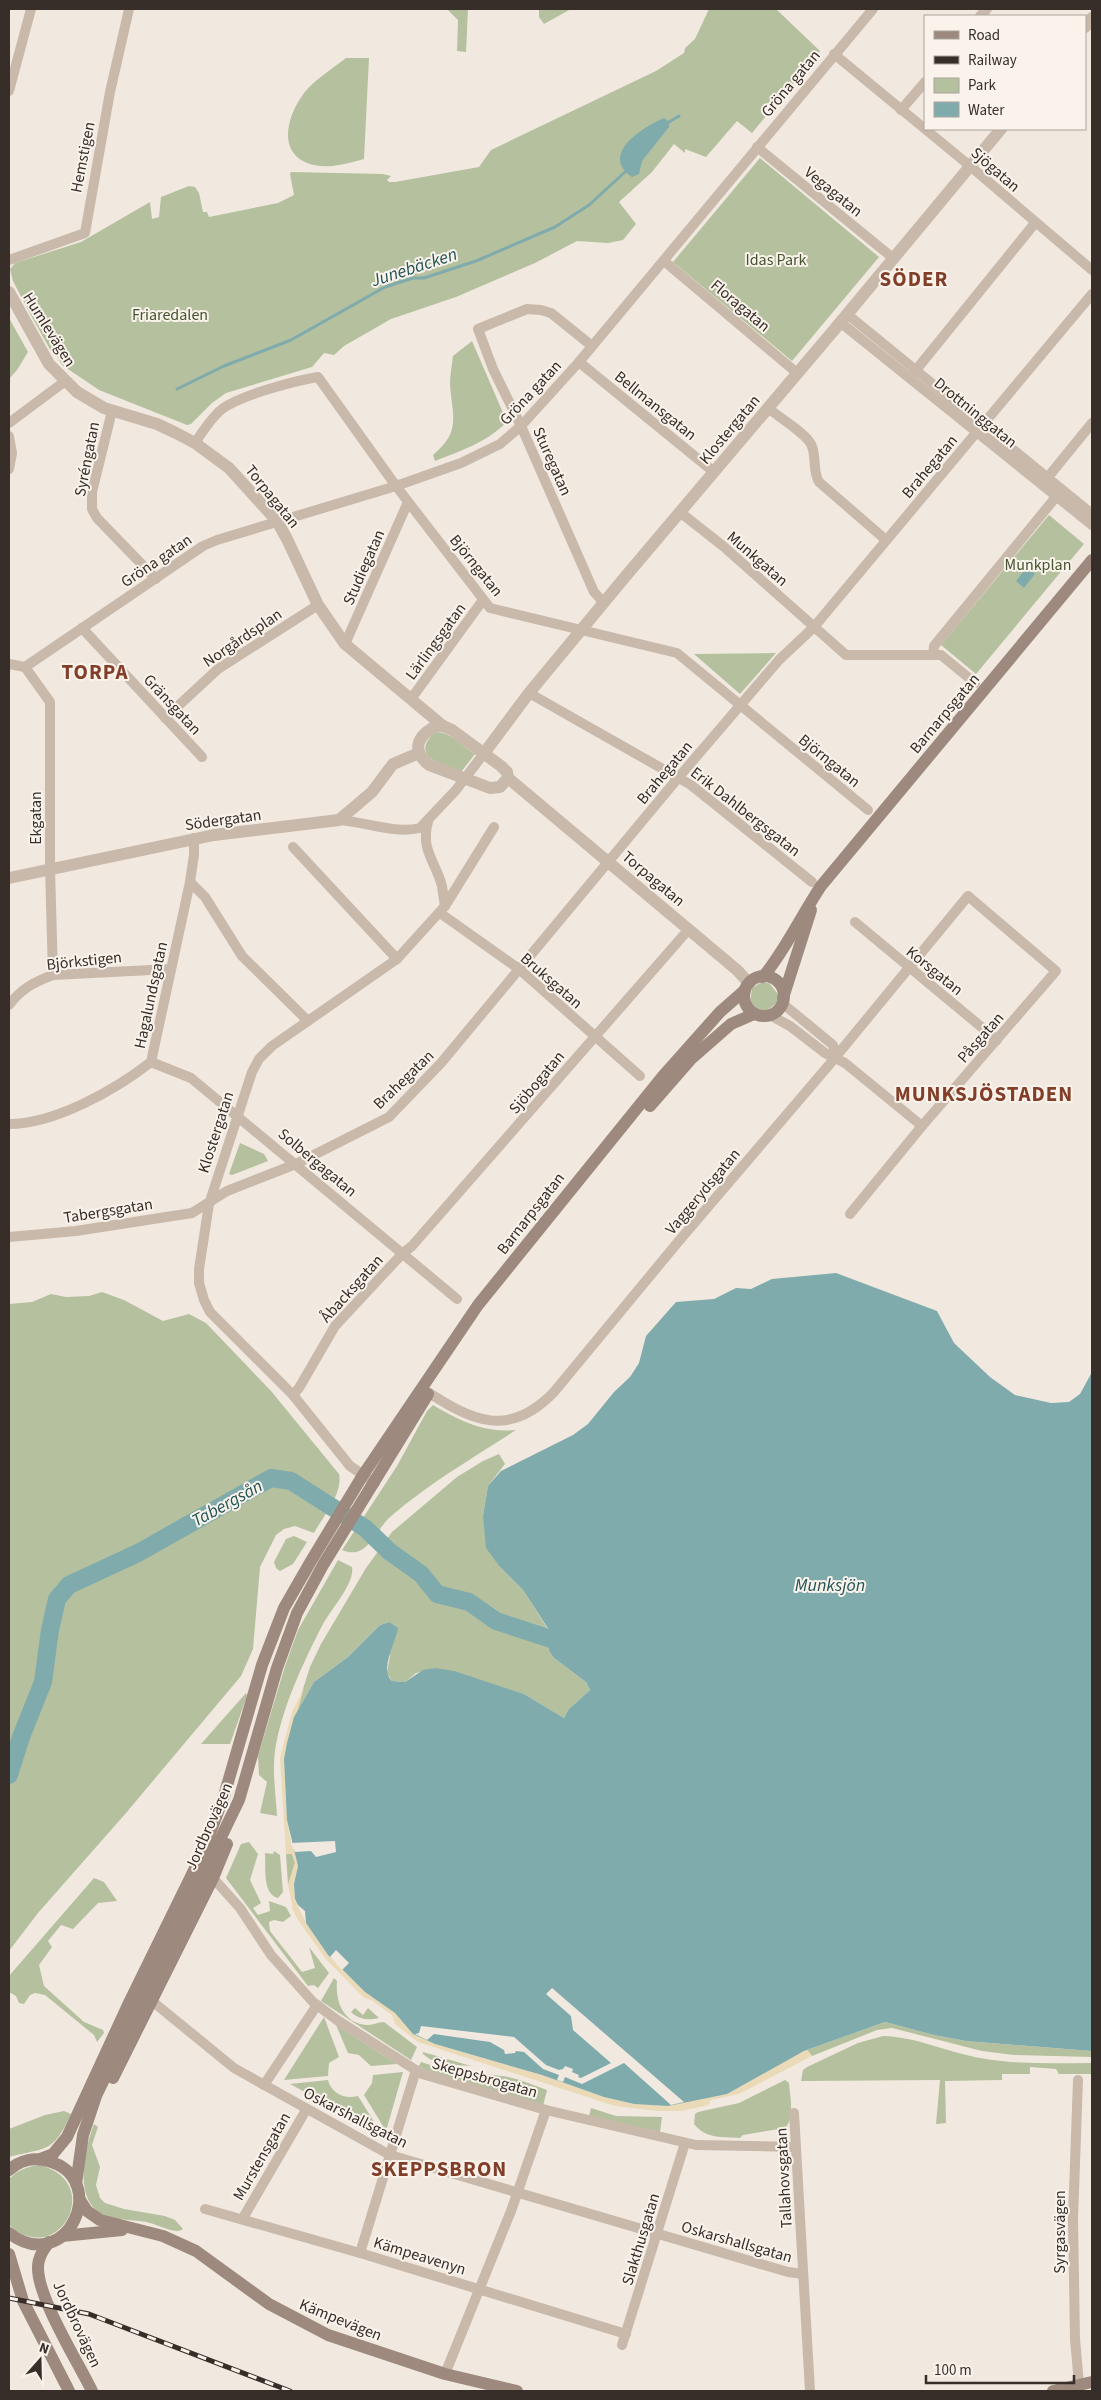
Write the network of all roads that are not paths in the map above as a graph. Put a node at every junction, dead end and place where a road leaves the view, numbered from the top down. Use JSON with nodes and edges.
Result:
{"nodes":[{"id":1,"x":32,"y":9,"type":"edge"},
{"id":2,"x":129,"y":9,"type":"edge"},
{"id":3,"x":873,"y":9,"type":"edge"},
{"id":4,"x":834,"y":54,"type":"junction"},
{"id":5,"x":924,"y":83,"type":"edge"},
{"id":6,"x":9,"y":91,"type":"edge"},
{"id":7,"x":901,"y":110,"type":"junction"},
{"id":8,"x":924,"y":129,"type":"edge"},
{"id":9,"x":926,"y":130,"type":"edge"},
{"id":10,"x":999,"y":130,"type":"edge"},
{"id":11,"x":757,"y":147,"type":"junction"},
{"id":12,"x":970,"y":166,"type":"junction"},
{"id":13,"x":1036,"y":224,"type":"junction"},
{"id":14,"x":893,"y":258,"type":"junction"},
{"id":15,"x":9,"y":260,"type":"edge"},
{"id":16,"x":664,"y":261,"type":"junction"},
{"id":17,"x":1092,"y":270,"type":"edge"},
{"id":18,"x":9,"y":292,"type":"edge"},
{"id":19,"x":1092,"y":294,"type":"edge"},
{"id":20,"x":844,"y":318,"type":"junction"},
{"id":21,"x":592,"y":346,"type":"junction"},
{"id":22,"x":579,"y":362,"type":"junction"},
{"id":23,"x":797,"y":373,"type":"junction"},
{"id":24,"x":913,"y":374,"type":"junction"},
{"id":25,"x":64,"y":382,"type":"junction"},
{"id":26,"x":768,"y":408,"type":"junction"},
{"id":27,"x":112,"y":410,"type":"junction"},
{"id":28,"x":9,"y":423,"type":"edge"},
{"id":29,"x":1092,"y":423,"type":"edge"},
{"id":30,"x":521,"y":426,"type":"junction"},
{"id":31,"x":980,"y":428,"type":"junction"},
{"id":32,"x":9,"y":436,"type":"edge"},
{"id":33,"x":195,"y":442,"type":"junction"},
{"id":34,"x":9,"y":469,"type":"edge"},
{"id":35,"x":714,"y":472,"type":"junction"},
{"id":36,"x":1045,"y":480,"type":"junction"},
{"id":37,"x":396,"y":486,"type":"junction"},
{"id":38,"x":1060,"y":492,"type":"junction"},
{"id":39,"x":408,"y":502,"type":"junction"},
{"id":40,"x":681,"y":513,"type":"junction"},
{"id":41,"x":1092,"y":514,"type":"edge"},
{"id":42,"x":277,"y":521,"type":"junction"},
{"id":43,"x":1092,"y":525,"type":"edge"},
{"id":44,"x":886,"y":540,"type":"junction"},
{"id":45,"x":1092,"y":560,"type":"edge"},
{"id":46,"x":156,"y":579,"type":"junction"},
{"id":47,"x":483,"y":600,"type":"junction"},
{"id":48,"x":604,"y":603,"type":"junction"},
{"id":49,"x":318,"y":605,"type":"junction"},
{"id":50,"x":814,"y":627,"type":"junction"},
{"id":51,"x":82,"y":628,"type":"junction"},
{"id":52,"x":581,"y":631,"type":"junction"},
{"id":53,"x":345,"y":644,"type":"junction"},
{"id":54,"x":934,"y":655,"type":"junction"},
{"id":55,"x":9,"y":664,"type":"edge"},
{"id":56,"x":25,"y":667,"type":"junction"},
{"id":57,"x":974,"y":683,"type":"dead end"},
{"id":58,"x":529,"y":693,"type":"junction"},
{"id":59,"x":411,"y":699,"type":"junction"},
{"id":60,"x":740,"y":706,"type":"junction"},
{"id":61,"x":425,"y":710,"type":"junction"},
{"id":62,"x":165,"y":718,"type":"junction"},
{"id":63,"x":443,"y":726,"type":"junction"},
{"id":64,"x":428,"y":730,"type":"junction"},
{"id":65,"x":485,"y":752,"type":"junction"},
{"id":66,"x":419,"y":753,"type":"junction"},
{"id":67,"x":202,"y":757,"type":"dead end"},
{"id":68,"x":508,"y":778,"type":"junction"},
{"id":69,"x":678,"y":778,"type":"junction"},
{"id":70,"x":464,"y":779,"type":"junction"},
{"id":71,"x":490,"y":788,"type":"junction"},
{"id":72,"x":535,"y":800,"type":"junction"},
{"id":73,"x":868,"y":810,"type":"dead end"},
{"id":74,"x":339,"y":820,"type":"junction"},
{"id":75,"x":428,"y":822,"type":"junction"},
{"id":76,"x":494,"y":826,"type":"dead end"},
{"id":77,"x":194,"y":838,"type":"junction"},
{"id":78,"x":293,"y":847,"type":"dead end"},
{"id":79,"x":609,"y":861,"type":"junction"},
{"id":80,"x":50,"y":868,"type":"junction"},
{"id":81,"x":9,"y":878,"type":"edge"},
{"id":82,"x":190,"y":882,"type":"junction"},
{"id":83,"x":816,"y":884,"type":"junction"},
{"id":84,"x":442,"y":909,"type":"junction"},
{"id":85,"x":855,"y":922,"type":"dead end"},
{"id":86,"x":689,"y":929,"type":"junction"},
{"id":87,"x":397,"y":959,"type":"junction"},
{"id":88,"x":908,"y":968,"type":"junction"},
{"id":89,"x":171,"y":969,"type":"junction"},
{"id":90,"x":519,"y":970,"type":"junction"},
{"id":91,"x":1056,"y":971,"type":"joint"},
{"id":92,"x":52,"y":976,"type":"junction"},
{"id":93,"x":763,"y":977,"type":"junction"},
{"id":94,"x":747,"y":986,"type":"junction"},
{"id":95,"x":783,"y":1001,"type":"junction"},
{"id":96,"x":9,"y":1005,"type":"edge"},
{"id":97,"x":754,"y":1014,"type":"junction"},
{"id":98,"x":770,"y":1015,"type":"junction"},
{"id":99,"x":308,"y":1021,"type":"junction"},
{"id":100,"x":594,"y":1036,"type":"junction"},
{"id":101,"x":997,"y":1040,"type":"junction"},
{"id":102,"x":836,"y":1056,"type":"junction"},
{"id":103,"x":151,"y":1062,"type":"junction"},
{"id":104,"x":640,"y":1076,"type":"dead end"},
{"id":105,"x":237,"y":1115,"type":"junction"},
{"id":106,"x":9,"y":1124,"type":"edge"},
{"id":107,"x":922,"y":1126,"type":"junction"},
{"id":108,"x":296,"y":1164,"type":"junction"},
{"id":109,"x":209,"y":1204,"type":"junction"},
{"id":110,"x":850,"y":1214,"type":"dead end"},
{"id":111,"x":9,"y":1237,"type":"edge"},
{"id":112,"x":403,"y":1252,"type":"junction"},
{"id":113,"x":457,"y":1299,"type":"dead end"},
{"id":114,"x":426,"y":1390,"type":"junction"},
{"id":115,"x":293,"y":1395,"type":"junction"},
{"id":116,"x":363,"y":1475,"type":"junction"},
{"id":117,"x":375,"y":1483,"type":"junction"},
{"id":118,"x":338,"y":1530,"type":"junction"},
{"id":119,"x":239,"y":1800,"type":"junction"},
{"id":120,"x":213,"y":1878,"type":"junction"},
{"id":121,"x":152,"y":2001,"type":"junction"},
{"id":122,"x":317,"y":2005,"type":"junction"},
{"id":123,"x":416,"y":2070,"type":"junction"},
{"id":124,"x":1078,"y":2080,"type":"dead end"},
{"id":125,"x":264,"y":2085,"type":"junction"},
{"id":126,"x":306,"y":2110,"type":"junction"},
{"id":127,"x":546,"y":2110,"type":"junction"},
{"id":128,"x":794,"y":2113,"type":"dead end"},
{"id":129,"x":88,"y":2118,"type":"junction"},
{"id":130,"x":686,"y":2143,"type":"junction"},
{"id":131,"x":796,"y":2147,"type":"junction"},
{"id":132,"x":390,"y":2155,"type":"junction"},
{"id":133,"x":40,"y":2159,"type":"junction"},
{"id":134,"x":12,"y":2166,"type":"edge"},
{"id":135,"x":76,"y":2184,"type":"junction"},
{"id":136,"x":518,"y":2193,"type":"junction"},
{"id":137,"x":80,"y":2200,"type":"junction"},
{"id":138,"x":206,"y":2209,"type":"dead end"},
{"id":139,"x":243,"y":2218,"type":"junction"},
{"id":140,"x":142,"y":2230,"type":"junction"},
{"id":141,"x":9,"y":2233,"type":"edge"},
{"id":142,"x":658,"y":2234,"type":"junction"},
{"id":143,"x":62,"y":2236,"type":"junction"},
{"id":144,"x":49,"y":2242,"type":"junction"},
{"id":145,"x":360,"y":2253,"type":"junction"},
{"id":146,"x":9,"y":2254,"type":"edge"},
{"id":147,"x":803,"y":2274,"type":"junction"},
{"id":148,"x":479,"y":2289,"type":"junction"},
{"id":149,"x":626,"y":2334,"type":"junction"},
{"id":150,"x":622,"y":2344,"type":"dead end"},
{"id":151,"x":444,"y":2374,"type":"junction"},
{"id":152,"x":1092,"y":2382,"type":"edge"},
{"id":153,"x":1079,"y":2384,"type":"junction"},
{"id":154,"x":69,"y":2391,"type":"edge"},
{"id":155,"x":92,"y":2391,"type":"edge"},
{"id":156,"x":517,"y":2391,"type":"edge"},
{"id":157,"x":810,"y":2391,"type":"edge"},
{"id":158,"x":1052,"y":2391,"type":"edge"}],
"edges":[{"from":1,"to":6,"type":"street"},
{"from":2,"to":15,"type":"street","name":"Hemstigen"},
{"from":3,"to":4,"type":"street","name":"Gröna gatan"},
{"from":4,"to":7,"type":"street","name":"Sjögatan"},
{"from":4,"to":11,"type":"street","name":"Gröna gatan"},
{"from":5,"to":7,"type":"street"},
{"from":7,"to":8,"type":"street","name":"Sjögatan"},
{"from":9,"to":12,"type":"street","name":"Sjögatan"},
{"from":10,"to":12,"type":"street","name":"Klostergatan"},
{"from":11,"to":14,"type":"street","name":"Vegagatan"},
{"from":11,"to":16,"type":"street","name":"Gröna gatan"},
{"from":12,"to":13,"type":"street","name":"Sjögatan"},
{"from":12,"to":14,"type":"street","name":"Klostergatan"},
{"from":13,"to":17,"type":"street","name":"Sjögatan"},
{"from":13,"to":24,"type":"street"},
{"from":14,"to":20,"type":"street","name":"Klostergatan"},
{"from":16,"to":21,"type":"street","name":"Gröna gatan"},
{"from":16,"to":23,"type":"street","name":"Floragatan"},
{"from":18,"to":25,"type":"street","name":"Humlevägen"},
{"from":19,"to":31,"type":"street","name":"Brahegatan"},
{"from":20,"to":23,"type":"street","name":"Klostergatan"},
{"from":20,"to":24,"type":"street","name":"Drottninggatan"},
{"from":21,"to":22,"type":"street","name":"Gröna gatan"},
{"from":21,"to":30,"type":"street","name":"Sturegatan"},
{"from":22,"to":30,"type":"street","name":"Gröna gatan"},
{"from":22,"to":35,"type":"street","name":"Bellmansgatan"},
{"from":23,"to":26,"type":"street","name":"Klostergatan"},
{"from":24,"to":31,"type":"street","name":"Drottninggatan"},
{"from":25,"to":27,"type":"street","name":"Torpagatan"},
{"from":25,"to":28,"type":"street"},
{"from":26,"to":35,"type":"street","name":"Klostergatan"},
{"from":26,"to":44,"type":"street"},
{"from":27,"to":33,"type":"street","name":"Torpagatan"},
{"from":27,"to":46,"type":"street","name":"Syréngatan"},
{"from":29,"to":36,"type":"street"},
{"from":30,"to":37,"type":"street","name":"Gröna gatan"},
{"from":30,"to":48,"type":"street","name":"Sturegatan"},
{"from":31,"to":36,"type":"street","name":"Drottninggatan"},
{"from":31,"to":44,"type":"street","name":"Brahegatan"},
{"from":32,"to":34,"type":"street"},
{"from":33,"to":37,"type":"street","name":"Björngatan"},
{"from":33,"to":42,"type":"street","name":"Torpagatan"},
{"from":35,"to":40,"type":"street","name":"Klostergatan"},
{"from":36,"to":38,"type":"street","name":"Drottninggatan"},
{"from":37,"to":39,"type":"street","name":"Björngatan"},
{"from":37,"to":42,"type":"street","name":"Gröna gatan"},
{"from":38,"to":41,"type":"street","name":"Drottninggatan"},
{"from":38,"to":43,"type":"street","name":"Drottninggatan"},
{"from":38,"to":54,"type":"street"},
{"from":39,"to":47,"type":"street","name":"Björngatan"},
{"from":39,"to":53,"type":"street","name":"Studiegatan"},
{"from":40,"to":48,"type":"street","name":"Klostergatan"},
{"from":40,"to":50,"type":"street","name":"Munkgatan"},
{"from":42,"to":46,"type":"street","name":"Gröna gatan"},
{"from":42,"to":49,"type":"street","name":"Torpagatan"},
{"from":44,"to":50,"type":"street","name":"Brahegatan"},
{"from":45,"to":83,"type":"main road","name":"Barnarpsgatan"},
{"from":46,"to":51,"type":"street","name":"Gröna gatan"},
{"from":47,"to":52,"type":"street","name":"Björngatan"},
{"from":47,"to":59,"type":"street","name":"Lärlingsgatan"},
{"from":48,"to":52,"type":"street","name":"Klostergatan"},
{"from":49,"to":53,"type":"street","name":"Torpagatan"},
{"from":49,"to":62,"type":"street","name":"Norgårdsplan"},
{"from":50,"to":54,"type":"street","name":"Munkgatan"},
{"from":50,"to":60,"type":"street","name":"Brahegatan"},
{"from":51,"to":56,"type":"street","name":"Gröna gatan"},
{"from":51,"to":62,"type":"street","name":"Gränsgatan"},
{"from":52,"to":58,"type":"street","name":"Klostergatan"},
{"from":52,"to":60,"type":"street","name":"Björngatan"},
{"from":53,"to":59,"type":"street","name":"Torpagatan"},
{"from":54,"to":57,"type":"street"},
{"from":55,"to":56,"type":"street"},
{"from":56,"to":80,"type":"street","name":"Ekgatan"},
{"from":58,"to":65,"type":"street","name":"Klostergatan"},
{"from":58,"to":69,"type":"street","name":"Erik Dahlbergsgatan"},
{"from":59,"to":61,"type":"street","name":"Torpagatan"},
{"from":60,"to":69,"type":"street","name":"Brahegatan"},
{"from":60,"to":73,"type":"street","name":"Björngatan"},
{"from":61,"to":63,"type":"street","name":"Torpagatan"},
{"from":61,"to":64,"type":"street"},
{"from":62,"to":67,"type":"street","name":"Gränsgatan"},
{"from":63,"to":64,"type":"street"},
{"from":63,"to":65,"type":"street","name":"Torpagatan"},
{"from":64,"to":66,"type":"street"},
{"from":65,"to":68,"type":"street","name":"Torpagatan"},
{"from":65,"to":70,"type":"street"},
{"from":66,"to":70,"type":"street","name":"Torpagatan"},
{"from":66,"to":74,"type":"street"},
{"from":68,"to":71,"type":"street"},
{"from":68,"to":72,"type":"street","name":"Torpagatan"},
{"from":69,"to":79,"type":"street","name":"Brahegatan"},
{"from":69,"to":83,"type":"street","name":"Erik Dahlbergsgatan"},
{"from":70,"to":71,"type":"street","name":"Torpagatan"},
{"from":70,"to":75,"type":"street"},
{"from":71,"to":72,"type":"street","name":"Torpagatan"},
{"from":72,"to":79,"type":"street","name":"Torpagatan"},
{"from":74,"to":75,"type":"street"},
{"from":74,"to":77,"type":"street","name":"Södergatan"},
{"from":75,"to":84,"type":"street"},
{"from":76,"to":84,"type":"street","name":"Klostergatan"},
{"from":77,"to":80,"type":"street","name":"Södergatan"},
{"from":77,"to":82,"type":"street","name":"Hagalundsgatan"},
{"from":78,"to":87,"type":"street"},
{"from":79,"to":86,"type":"street","name":"Torpagatan"},
{"from":79,"to":90,"type":"street","name":"Brahegatan"},
{"from":80,"to":81,"type":"street","name":"Södergatan"},
{"from":80,"to":92,"type":"street","name":"Ekgatan"},
{"from":82,"to":89,"type":"street","name":"Hagalundsgatan"},
{"from":82,"to":99,"type":"street"},
{"from":83,"to":93,"type":"main road","name":"Barnarpsgatan"},
{"from":83,"to":95,"type":"main road","name":"Barnarpsgatan"},
{"from":84,"to":87,"type":"street","name":"Klostergatan"},
{"from":84,"to":90,"type":"street","name":"Bruksgatan"},
{"from":85,"to":88,"type":"street","name":"Korsgatan"},
{"from":86,"to":94,"type":"street","name":"Torpagatan"},
{"from":86,"to":100,"type":"street","name":"Sjöbogatan"},
{"from":87,"to":99,"type":"street","name":"Klostergatan"},
{"from":88,"to":91,"type":"street","name":"Vaggerydsgatan"},
{"from":88,"to":101,"type":"street","name":"Korsgatan"},
{"from":88,"to":102,"type":"street","name":"Vaggerydsgatan"},
{"from":89,"to":92,"type":"street","name":"Björkstigen"},
{"from":89,"to":103,"type":"street","name":"Hagalundsgatan"},
{"from":90,"to":100,"type":"street","name":"Bruksgatan"},
{"from":90,"to":108,"type":"street","name":"Brahegatan"},
{"from":91,"to":101,"type":"street","name":"Påsgatan"},
{"from":92,"to":96,"type":"street","name":"Björkstigen"},
{"from":93,"to":94,"type":"main road"},
{"from":93,"to":95,"type":"main road"},
{"from":94,"to":97,"type":"main road"},
{"from":94,"to":114,"type":"main road","name":"Barnarpsgatan"},
{"from":95,"to":98,"type":"main road"},
{"from":95,"to":102,"type":"street"},
{"from":97,"to":98,"type":"main road"},
{"from":97,"to":114,"type":"main road","name":"Barnarpsgatan"},
{"from":98,"to":102,"type":"street"},
{"from":99,"to":105,"type":"street","name":"Klostergatan"},
{"from":100,"to":104,"type":"street","name":"Bruksgatan"},
{"from":100,"to":112,"type":"street","name":"Sjöbogatan"},
{"from":101,"to":107,"type":"street","name":"Påsgatan"},
{"from":102,"to":107,"type":"street"},
{"from":102,"to":114,"type":"street","name":"Vaggerydsgatan"},
{"from":103,"to":105,"type":"street","name":"Solbergagatan"},
{"from":103,"to":106,"type":"street","name":"Hagalundsgatan"},
{"from":105,"to":108,"type":"street","name":"Solbergagatan"},
{"from":105,"to":109,"type":"street","name":"Klostergatan"},
{"from":107,"to":110,"type":"street","name":"Påsgatan"},
{"from":108,"to":109,"type":"street","name":"Brahegatan"},
{"from":108,"to":112,"type":"street","name":"Solbergagatan"},
{"from":109,"to":111,"type":"street","name":"Tabergsgatan"},
{"from":109,"to":115,"type":"street","name":"Klostergatan"},
{"from":112,"to":113,"type":"street","name":"Solbergagatan"},
{"from":112,"to":115,"type":"street","name":"Åbacksgatan"},
{"from":114,"to":116,"type":"main road","name":"Barnarpsgatan"},
{"from":114,"to":117,"type":"main road","name":"Barnarpsgatan"},
{"from":115,"to":116,"type":"street","name":"Klostergatan"},
{"from":116,"to":117,"type":"street","name":"Klostergatan"},
{"from":116,"to":118,"type":"main road","name":"Jordbrovägen"},
{"from":117,"to":118,"type":"main road","name":"Jordbrovägen"},
{"from":118,"to":119,"type":"main road","name":"Jordbrovägen"},
{"from":118,"to":133,"type":"main road","name":"Jordbrovägen"},
{"from":119,"to":120,"type":"main road"},
{"from":119,"to":129,"type":"main road","name":"Jordbrovägen"},
{"from":120,"to":121,"type":"main road"},
{"from":120,"to":122,"type":"street","name":"Skeppsbrogatan"},
{"from":121,"to":125,"type":"street","name":"Oskarshallsgatan"},
{"from":121,"to":129,"type":"main road"},
{"from":122,"to":123,"type":"street","name":"Skeppsbrogatan"},
{"from":122,"to":125,"type":"street"},
{"from":123,"to":127,"type":"street","name":"Skeppsbrogatan"},
{"from":123,"to":132,"type":"street"},
{"from":124,"to":153,"type":"street","name":"Syrgasvägen"},
{"from":125,"to":126,"type":"street","name":"Oskarshallsgatan"},
{"from":126,"to":132,"type":"street","name":"Oskarshallsgatan"},
{"from":126,"to":139,"type":"street","name":"Murstensgatan"},
{"from":127,"to":130,"type":"street","name":"Skeppsbrogatan"},
{"from":127,"to":136,"type":"street"},
{"from":128,"to":131,"type":"street","name":"Tallahovsgatan"},
{"from":129,"to":135,"type":"main road","name":"Jordbrovägen"},
{"from":130,"to":131,"type":"street","name":"Skeppsbrogatan"},
{"from":130,"to":142,"type":"street","name":"Slakthusgatan"},
{"from":131,"to":147,"type":"street","name":"Tallahovsgatan"},
{"from":132,"to":136,"type":"street","name":"Oskarshallsgatan"},
{"from":132,"to":145,"type":"street"},
{"from":133,"to":134,"type":"main road"},
{"from":133,"to":135,"type":"main road"},
{"from":135,"to":137,"type":"main road"},
{"from":136,"to":142,"type":"street","name":"Oskarshallsgatan"},
{"from":136,"to":148,"type":"street"},
{"from":137,"to":140,"type":"main road","name":"Kämpevägen"},
{"from":137,"to":143,"type":"main road"},
{"from":138,"to":139,"type":"street","name":"Kämpeavenyn"},
{"from":139,"to":145,"type":"street","name":"Kämpeavenyn"},
{"from":140,"to":143,"type":"main road","name":"Kämpevägen"},
{"from":140,"to":151,"type":"main road","name":"Kämpevägen"},
{"from":141,"to":144,"type":"main road"},
{"from":142,"to":147,"type":"street","name":"Oskarshallsgatan"},
{"from":142,"to":149,"type":"street","name":"Slakthusgatan"},
{"from":143,"to":144,"type":"main road"},
{"from":144,"to":155,"type":"main road","name":"Jordbrovägen"},
{"from":145,"to":148,"type":"street","name":"Kämpeavenyn"},
{"from":146,"to":154,"type":"main road"},
{"from":147,"to":157,"type":"street","name":"Tallahovsgatan"},
{"from":148,"to":149,"type":"street","name":"Kämpeavenyn"},
{"from":148,"to":151,"type":"street"},
{"from":149,"to":150,"type":"street","name":"Slakthusgatan"},
{"from":151,"to":156,"type":"main road","name":"Kämpevägen"},
{"from":152,"to":153,"type":"main road"},
{"from":153,"to":158,"type":"main road"}]}
